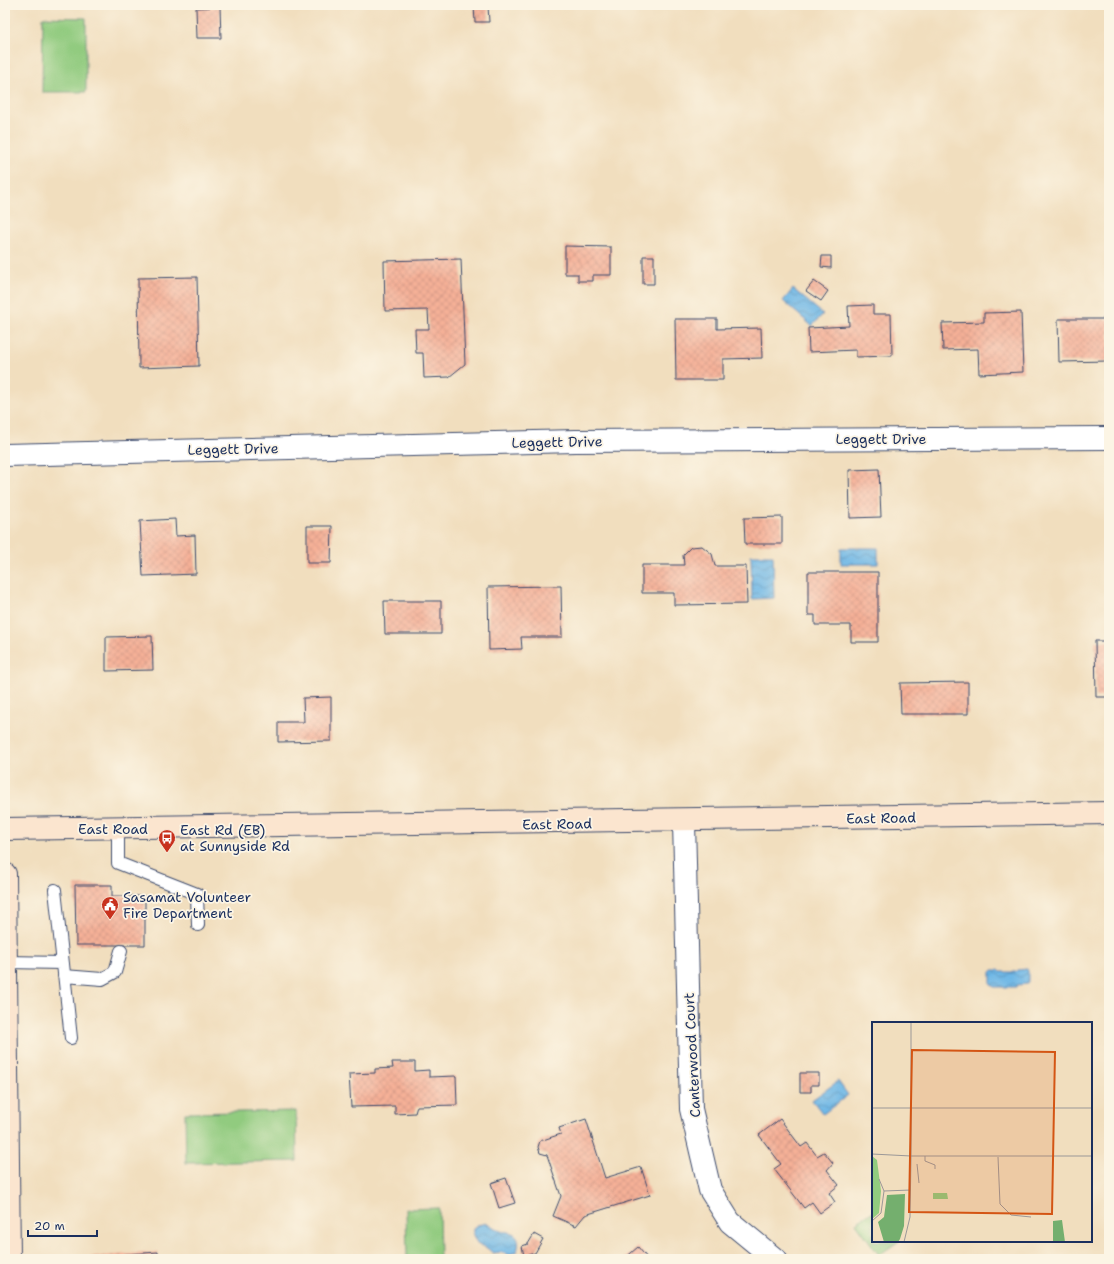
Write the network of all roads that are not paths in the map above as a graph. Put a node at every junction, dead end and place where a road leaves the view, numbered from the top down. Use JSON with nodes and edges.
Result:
{"nodes":[{"id":1,"x":1109,"y":438,"type":"edge"},
{"id":2,"x":5,"y":455,"type":"edge"},
{"id":3,"x":1109,"y":813,"type":"edge"},
{"id":4,"x":684,"y":822,"type":"junction"},
{"id":5,"x":5,"y":829,"type":"edge"},
{"id":6,"x":118,"y":829,"type":"junction"},
{"id":7,"x":5,"y":874,"type":"edge"},
{"id":8,"x":55,"y":890,"type":"dead end"},
{"id":9,"x":198,"y":925,"type":"dead end"},
{"id":10,"x":121,"y":951,"type":"dead end"},
{"id":11,"x":6,"y":962,"type":"edge"},
{"id":12,"x":63,"y":963,"type":"junction"},
{"id":13,"x":64,"y":976,"type":"junction"},
{"id":14,"x":71,"y":1038,"type":"dead end"},
{"id":15,"x":6,"y":1093,"type":"edge"},
{"id":16,"x":9,"y":1259,"type":"edge"},
{"id":17,"x":775,"y":1259,"type":"edge"}],
"edges":[{"from":1,"to":2,"type":"street","name":"Leggett Drive"},
{"from":3,"to":4,"type":"main road","name":"East Road"},
{"from":4,"to":6,"type":"main road","name":"East Road"},
{"from":4,"to":17,"type":"street","name":"Canterwood Court"},
{"from":5,"to":6,"type":"main road","name":"East Road"},
{"from":6,"to":9,"type":"lane"},
{"from":7,"to":11,"type":"main road"},
{"from":8,"to":12,"type":"lane"},
{"from":10,"to":13,"type":"lane"},
{"from":11,"to":12,"type":"lane"},
{"from":11,"to":15,"type":"main road"},
{"from":12,"to":13,"type":"lane"},
{"from":13,"to":14,"type":"lane"},
{"from":15,"to":16,"type":"main road"}]}
